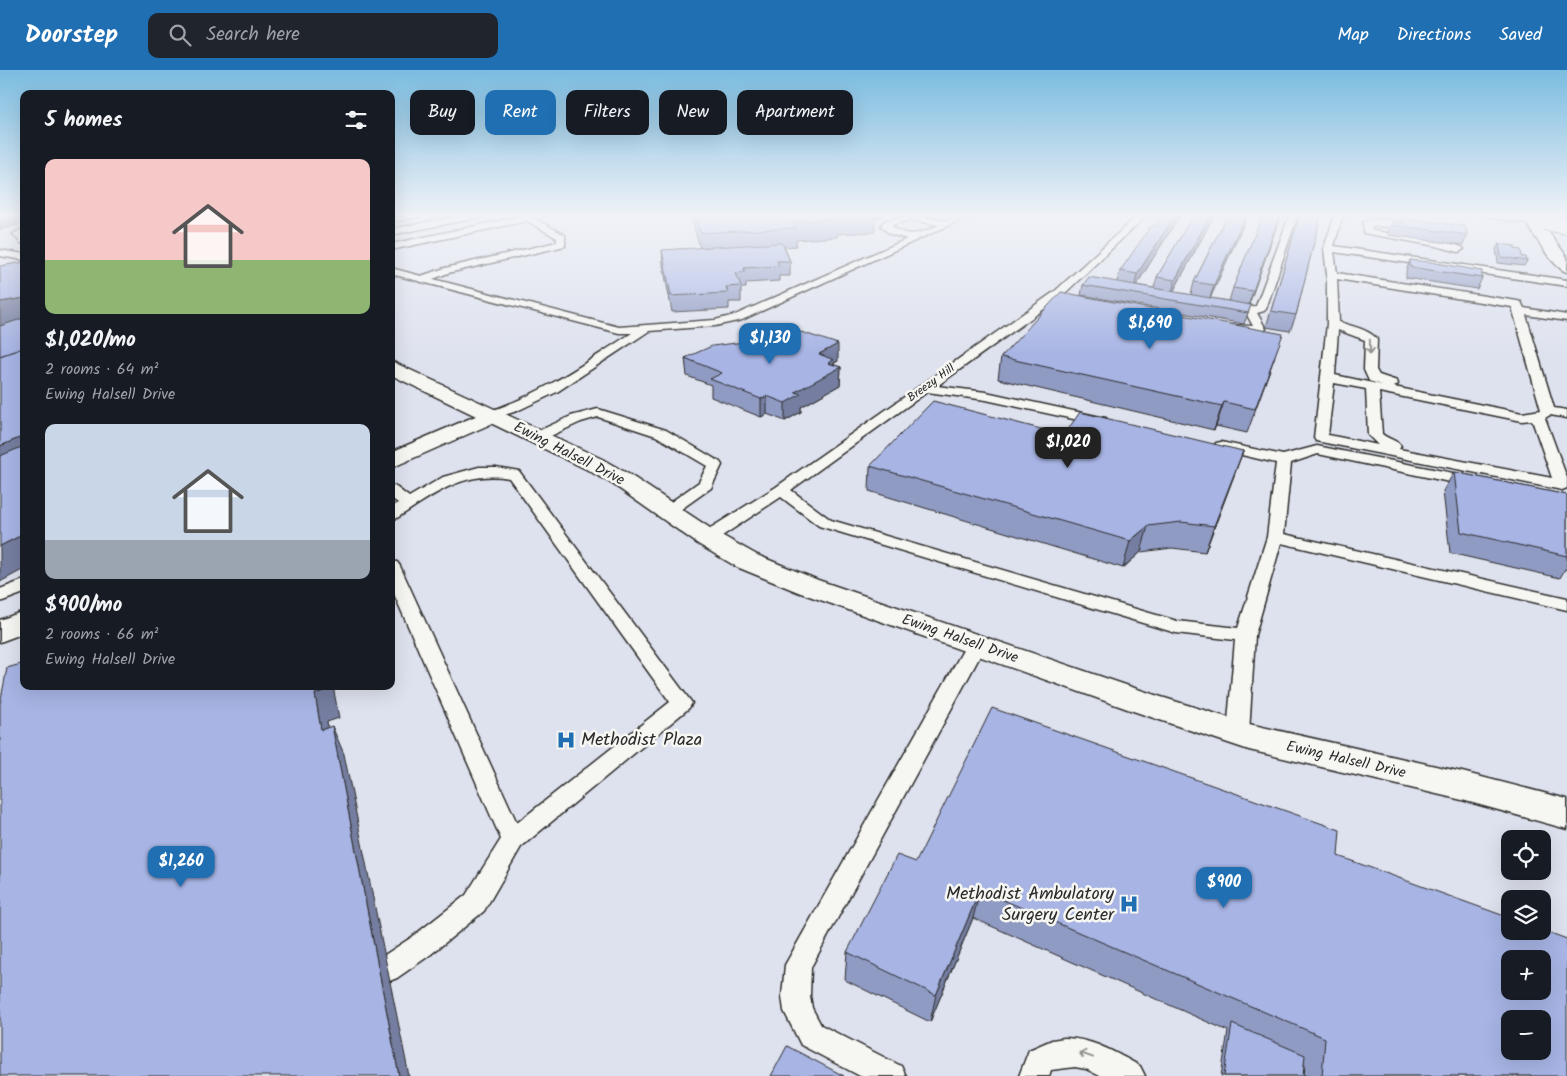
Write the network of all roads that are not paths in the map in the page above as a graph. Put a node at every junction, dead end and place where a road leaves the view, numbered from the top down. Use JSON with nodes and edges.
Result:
{"nodes":[{"id":1,"x":489,"y":261,"type":"edge"},
{"id":2,"x":864,"y":261,"type":"edge"},
{"id":3,"x":1096,"y":261,"type":"edge"},
{"id":4,"x":1277,"y":261,"type":"edge"},
{"id":5,"x":1330,"y":261,"type":"edge"},
{"id":6,"x":1355,"y":261,"type":"edge"},
{"id":7,"x":1418,"y":261,"type":"edge"},
{"id":8,"x":395,"y":272,"type":"edge"},
{"id":9,"x":1332,"y":275,"type":"junction"},
{"id":10,"x":422,"y":279,"type":"junction"},
{"id":11,"x":1076,"y":280,"type":"junction"},
{"id":12,"x":1090,"y":282,"type":"edge"},
{"id":13,"x":1567,"y":283,"type":"edge"},
{"id":14,"x":1058,"y":294,"type":"junction"},
{"id":15,"x":1078,"y":297,"type":"edge"},
{"id":16,"x":1517,"y":304,"type":"junction"},
{"id":17,"x":1217,"y":306,"type":"edge"},
{"id":18,"x":1250,"y":310,"type":"junction"},
{"id":19,"x":1567,"y":318,"type":"edge"},
{"id":20,"x":1218,"y":324,"type":"edge"},
{"id":21,"x":1333,"y":324,"type":"junction"},
{"id":22,"x":648,"y":328,"type":"junction"},
{"id":23,"x":395,"y":369,"type":"edge"},
{"id":24,"x":1328,"y":378,"type":"junction"},
{"id":25,"x":1372,"y":386,"type":"junction"},
{"id":26,"x":923,"y":388,"type":"junction"},
{"id":27,"x":1542,"y":413,"type":"junction"},
{"id":28,"x":1567,"y":414,"type":"edge"},
{"id":29,"x":492,"y":415,"type":"junction"},
{"id":30,"x":1120,"y":425,"type":"edge"},
{"id":31,"x":539,"y":436,"type":"junction"},
{"id":32,"x":1207,"y":443,"type":"edge"},
{"id":33,"x":395,"y":460,"type":"edge"},
{"id":34,"x":1284,"y":460,"type":"junction"},
{"id":35,"x":1530,"y":478,"type":"junction"},
{"id":36,"x":782,"y":490,"type":"junction"},
{"id":37,"x":1562,"y":492,"type":"junction"},
{"id":38,"x":395,"y":493,"type":"edge"},
{"id":39,"x":409,"y":504,"type":"junction"},
{"id":40,"x":667,"y":512,"type":"junction"},
{"id":41,"x":395,"y":513,"type":"edge"},
{"id":42,"x":1275,"y":537,"type":"junction"},
{"id":43,"x":707,"y":538,"type":"junction"},
{"id":44,"x":395,"y":575,"type":"edge"},
{"id":45,"x":20,"y":588,"type":"edge"},
{"id":46,"x":0,"y":596,"type":"edge"},
{"id":47,"x":1567,"y":604,"type":"edge"},
{"id":48,"x":20,"y":623,"type":"edge"},
{"id":49,"x":0,"y":632,"type":"edge"},
{"id":50,"x":1245,"y":635,"type":"junction"},
{"id":51,"x":976,"y":645,"type":"junction"},
{"id":52,"x":1238,"y":733,"type":"junction"},
{"id":53,"x":1567,"y":814,"type":"edge"},
{"id":54,"x":513,"y":840,"type":"junction"},
{"id":55,"x":387,"y":969,"type":"dead end"},
{"id":56,"x":891,"y":1076,"type":"edge"},
{"id":57,"x":1034,"y":1076,"type":"edge"},
{"id":58,"x":1130,"y":1076,"type":"edge"}],
"edges":[{"from":1,"to":10,"type":"lane"},
{"from":2,"to":22,"type":"lane"},
{"from":3,"to":11,"type":"lane","name":"Breezy Hill"},
{"from":4,"to":18,"type":"lane"},
{"from":5,"to":9,"type":"lane"},
{"from":6,"to":16,"type":"lane"},
{"from":7,"to":13,"type":"lane"},
{"from":8,"to":10,"type":"lane"},
{"from":9,"to":16,"type":"lane"},
{"from":9,"to":21,"type":"lane"},
{"from":10,"to":22,"type":"lane"},
{"from":11,"to":12,"type":"lane"},
{"from":11,"to":14,"type":"lane","name":"Breezy Hill"},
{"from":14,"to":15,"type":"lane"},
{"from":14,"to":26,"type":"lane","name":"Breezy Hill"},
{"from":16,"to":19,"type":"lane"},
{"from":16,"to":27,"type":"lane"},
{"from":17,"to":18,"type":"lane"},
{"from":18,"to":20,"type":"lane"},
{"from":21,"to":24,"type":"lane"},
{"from":21,"to":27,"type":"lane","one_way":true},
{"from":22,"to":29,"type":"lane"},
{"from":23,"to":29,"type":"street","name":"Ewing Halsell Drive"},
{"from":24,"to":25,"type":"lane"},
{"from":24,"to":35,"type":"lane"},
{"from":25,"to":27,"type":"lane"},
{"from":25,"to":35,"type":"lane"},
{"from":26,"to":30,"type":"lane"},
{"from":26,"to":36,"type":"lane","name":"Breezy Hill"},
{"from":27,"to":28,"type":"lane"},
{"from":27,"to":37,"type":"lane"},
{"from":29,"to":31,"type":"street","name":"Ewing Halsell Drive"},
{"from":29,"to":33,"type":"street"},
{"from":31,"to":40,"type":"street","name":"Ewing Halsell Drive"},
{"from":31,"to":40,"type":"lane"},
{"from":32,"to":34,"type":"lane"},
{"from":34,"to":37,"type":"lane"},
{"from":34,"to":42,"type":"lane"},
{"from":35,"to":37,"type":"lane"},
{"from":36,"to":43,"type":"lane","name":"Breezy Hill"},
{"from":36,"to":50,"type":"lane"},
{"from":38,"to":39,"type":"lane"},
{"from":39,"to":41,"type":"lane"},
{"from":39,"to":54,"type":"lane"},
{"from":40,"to":43,"type":"street","name":"Ewing Halsell Drive"},
{"from":42,"to":47,"type":"lane"},
{"from":42,"to":50,"type":"lane"},
{"from":43,"to":51,"type":"street","name":"Ewing Halsell Drive"},
{"from":44,"to":54,"type":"lane"},
{"from":45,"to":46,"type":"lane"},
{"from":48,"to":49,"type":"street"},
{"from":50,"to":52,"type":"lane"},
{"from":51,"to":52,"type":"street","name":"Ewing Halsell Drive"},
{"from":51,"to":56,"type":"lane"},
{"from":52,"to":53,"type":"street","name":"Ewing Halsell Drive"},
{"from":54,"to":55,"type":"lane"},
{"from":58,"to":57,"type":"lane","one_way":true}]}
